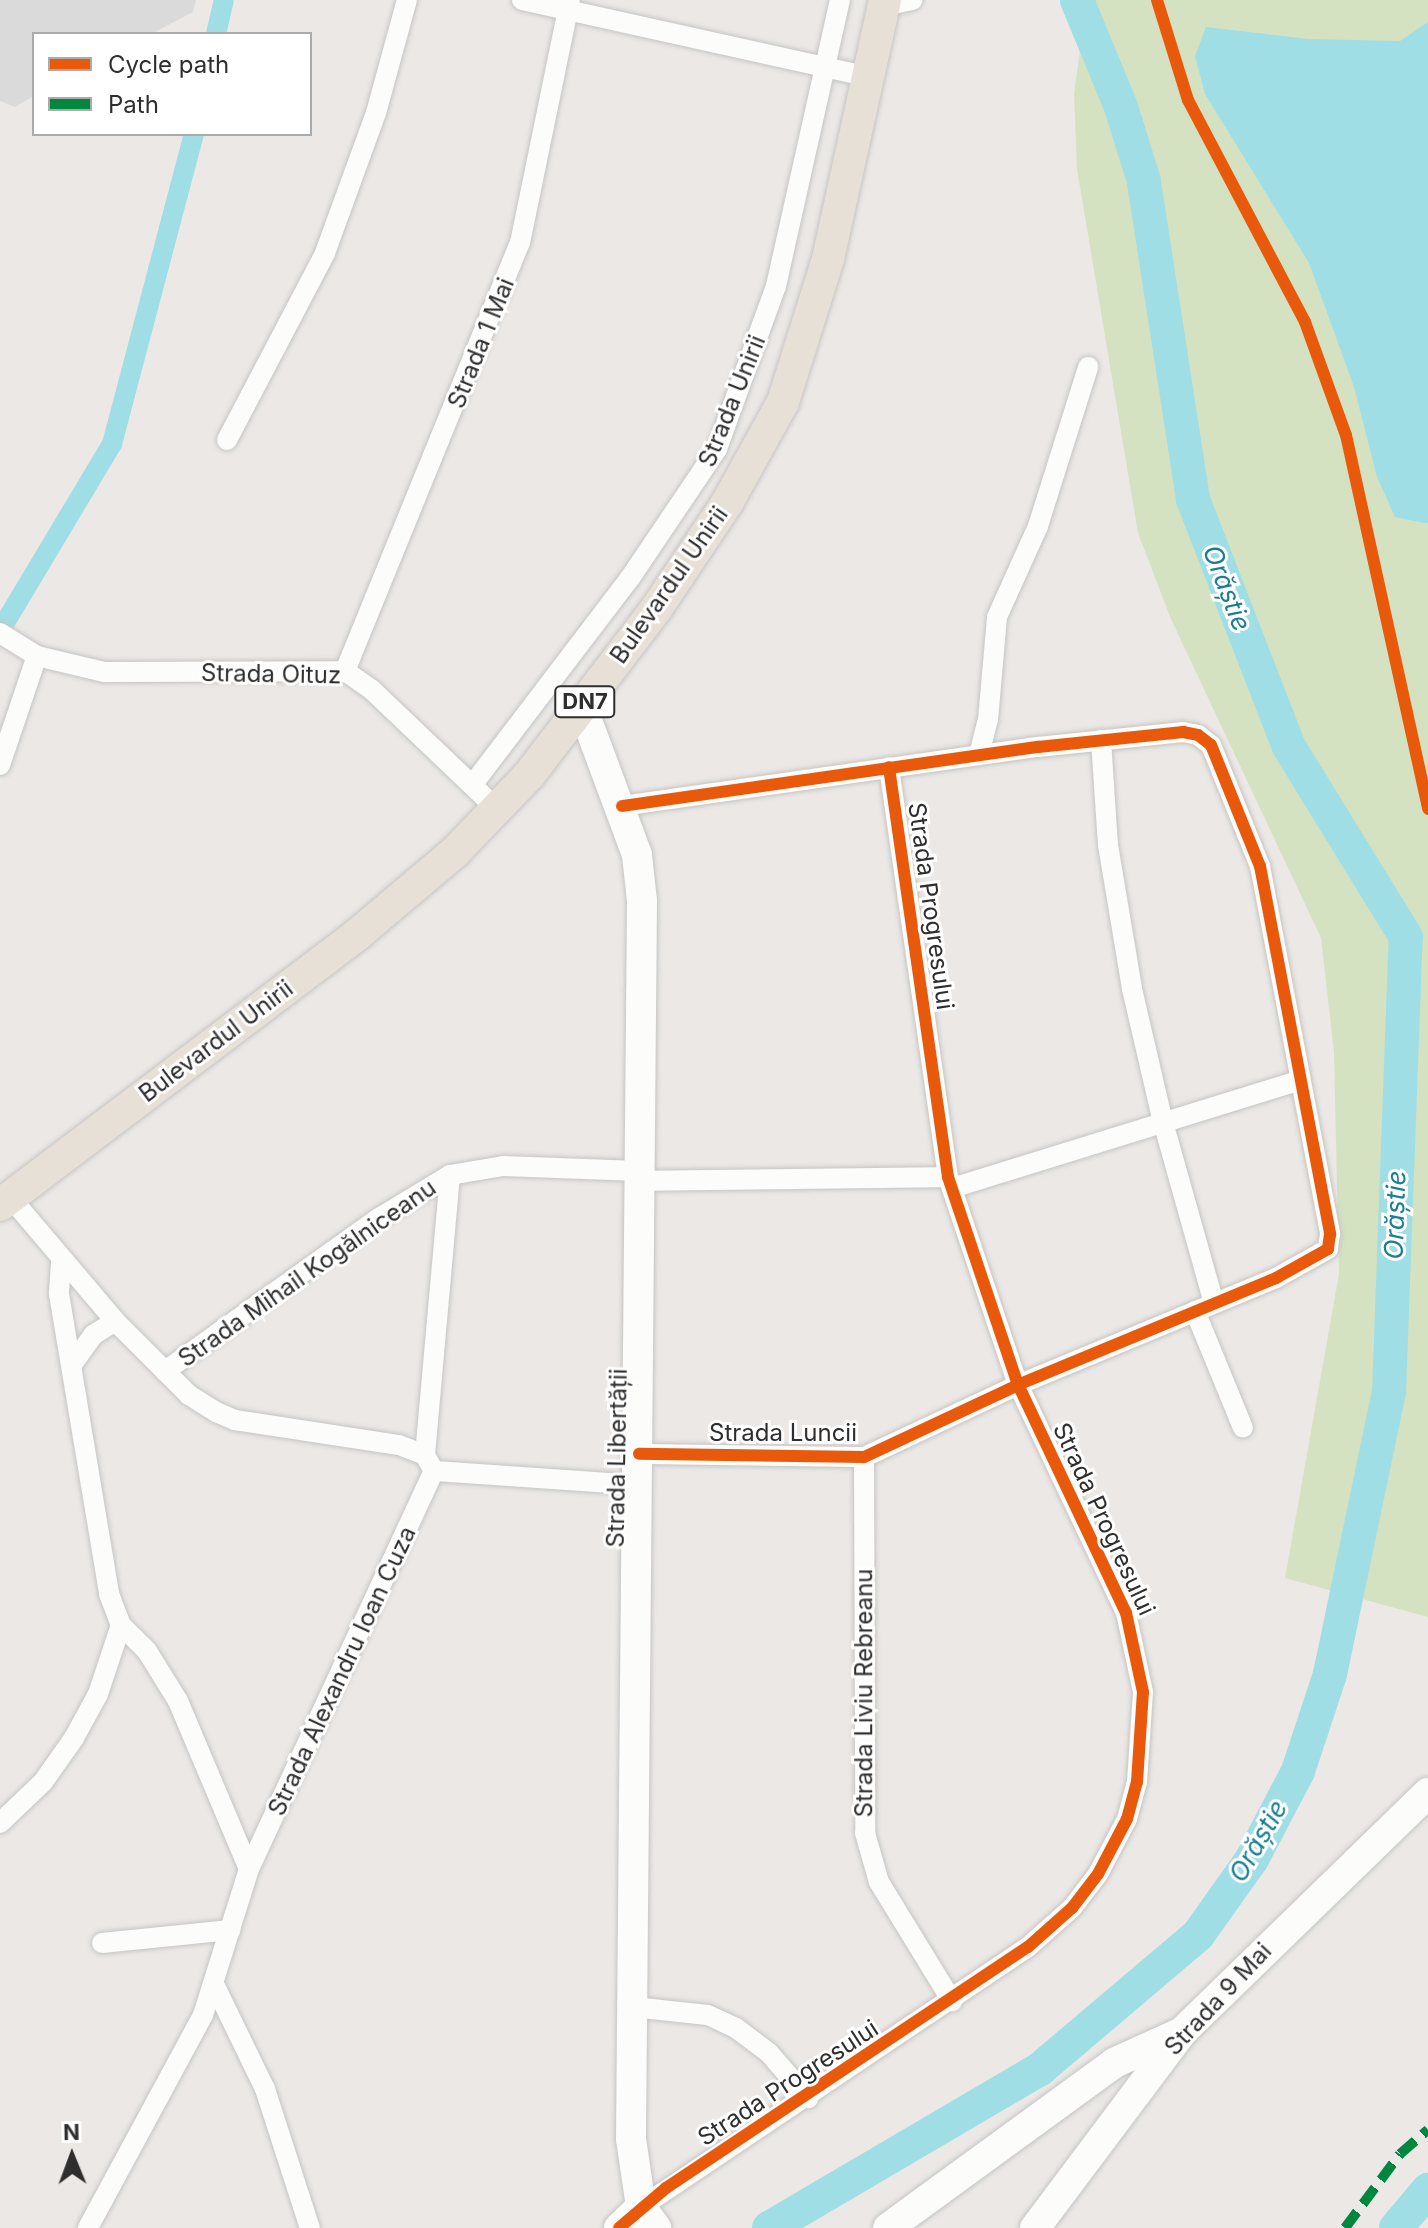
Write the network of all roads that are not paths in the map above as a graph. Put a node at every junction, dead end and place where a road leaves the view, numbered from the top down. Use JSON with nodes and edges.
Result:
{"nodes":[{"id":1,"x":407,"y":0,"type":"edge"},
{"id":2,"x":522,"y":0,"type":"edge"},
{"id":3,"x":840,"y":0,"type":"edge"},
{"id":4,"x":894,"y":2,"type":"edge"},
{"id":5,"x":569,"y":5,"type":"edge"},
{"id":6,"x":825,"y":69,"type":"junction"},
{"id":7,"x":869,"y":77,"type":"junction"},
{"id":8,"x":1088,"y":367,"type":"dead end"},
{"id":9,"x":227,"y":440,"type":"dead end"},
{"id":10,"x":6,"y":637,"type":"edge"},
{"id":11,"x":37,"y":656,"type":"junction"},
{"id":12,"x":345,"y":671,"type":"junction"},
{"id":13,"x":582,"y":707,"type":"junction"},
{"id":14,"x":1101,"y":740,"type":"junction"},
{"id":15,"x":979,"y":755,"type":"junction"},
{"id":16,"x":0,"y":765,"type":"edge"},
{"id":17,"x":889,"y":767,"type":"junction"},
{"id":18,"x":473,"y":784,"type":"junction"},
{"id":19,"x":622,"y":806,"type":"junction"},
{"id":20,"x":498,"y":810,"type":"junction"},
{"id":21,"x":1297,"y":1081,"type":"junction"},
{"id":22,"x":1163,"y":1122,"type":"junction"},
{"id":23,"x":450,"y":1175,"type":"junction"},
{"id":24,"x":639,"y":1176,"type":"junction"},
{"id":25,"x":950,"y":1182,"type":"junction"},
{"id":26,"x":5,"y":1201,"type":"edge"},
{"id":27,"x":61,"y":1263,"type":"junction"},
{"id":28,"x":1213,"y":1304,"type":"junction"},
{"id":29,"x":115,"y":1321,"type":"junction"},
{"id":30,"x":73,"y":1363,"type":"junction"},
{"id":31,"x":165,"y":1371,"type":"junction"},
{"id":32,"x":1018,"y":1385,"type":"junction"},
{"id":33,"x":1243,"y":1428,"type":"dead end"},
{"id":34,"x":639,"y":1454,"type":"junction"},
{"id":35,"x":864,"y":1457,"type":"junction"},
{"id":36,"x":429,"y":1463,"type":"junction"},
{"id":37,"x":639,"y":1485,"type":"junction"},
{"id":38,"x":121,"y":1625,"type":"junction"},
{"id":39,"x":1428,"y":1793,"type":"edge"},
{"id":40,"x":0,"y":1823,"type":"edge"},
{"id":41,"x":249,"y":1869,"type":"junction"},
{"id":42,"x":230,"y":1930,"type":"junction"},
{"id":43,"x":102,"y":1943,"type":"dead end"},
{"id":44,"x":214,"y":1984,"type":"junction"},
{"id":45,"x":952,"y":2001,"type":"junction"},
{"id":46,"x":633,"y":2007,"type":"junction"},
{"id":47,"x":1182,"y":2032,"type":"junction"},
{"id":48,"x":808,"y":2098,"type":"junction"},
{"id":49,"x":641,"y":2220,"type":"edge"},
{"id":50,"x":88,"y":2228,"type":"edge"},
{"id":51,"x":310,"y":2228,"type":"edge"},
{"id":52,"x":888,"y":2228,"type":"edge"},
{"id":53,"x":1035,"y":2228,"type":"edge"}],
"edges":[{"from":1,"to":9,"type":"street"},
{"from":2,"to":5,"type":"street"},
{"from":3,"to":6,"type":"street","name":"Strada Unirii"},
{"from":4,"to":7,"type":"main road","name":"Bulevardul Unirii","number":"DN7"},
{"from":5,"to":6,"type":"street"},
{"from":5,"to":12,"type":"street","name":"Strada 1 Mai"},
{"from":6,"to":7,"type":"street"},
{"from":6,"to":18,"type":"street","name":"Strada Unirii"},
{"from":7,"to":13,"type":"main road","name":"Bulevardul Unirii","number":"DN7"},
{"from":8,"to":15,"type":"street"},
{"from":10,"to":11,"type":"street","name":"Strada Oituz"},
{"from":11,"to":12,"type":"street","name":"Strada Oituz"},
{"from":11,"to":16,"type":"street"},
{"from":12,"to":18,"type":"street","name":"Strada Oituz"},
{"from":13,"to":19,"type":"street","name":"Strada Libertății"},
{"from":13,"to":20,"type":"main road","name":"Bulevardul Unirii","number":"DN7"},
{"from":14,"to":15,"type":"street"},
{"from":14,"to":21,"type":"street"},
{"from":14,"to":22,"type":"street"},
{"from":15,"to":17,"type":"street"},
{"from":17,"to":19,"type":"street"},
{"from":17,"to":25,"type":"street","name":"Strada Progresului"},
{"from":18,"to":20,"type":"street","name":"Strada Oituz"},
{"from":19,"to":24,"type":"street","name":"Strada Libertății"},
{"from":20,"to":26,"type":"main road","name":"Bulevardul Unirii","number":"DN7"},
{"from":21,"to":22,"type":"street"},
{"from":21,"to":28,"type":"street","name":"Strada Luncii"},
{"from":22,"to":25,"type":"street"},
{"from":22,"to":28,"type":"street"},
{"from":23,"to":24,"type":"street","name":"Strada Mihail Kogălniceanu"},
{"from":23,"to":31,"type":"street","name":"Strada Mihail Kogălniceanu"},
{"from":23,"to":36,"type":"street","name":"Strada Mihail Kogălniceanu"},
{"from":24,"to":25,"type":"street"},
{"from":24,"to":34,"type":"street","name":"Strada Libertății"},
{"from":25,"to":32,"type":"street","name":"Strada Progresului"},
{"from":26,"to":27,"type":"street","name":"Strada Mihail Kogălniceanu"},
{"from":27,"to":29,"type":"street","name":"Strada Mihail Kogălniceanu"},
{"from":27,"to":30,"type":"street"},
{"from":28,"to":32,"type":"street","name":"Strada Luncii"},
{"from":28,"to":33,"type":"street"},
{"from":29,"to":30,"type":"street"},
{"from":29,"to":31,"type":"street","name":"Strada Mihail Kogălniceanu"},
{"from":30,"to":38,"type":"street"},
{"from":31,"to":36,"type":"street","name":"Strada Mihail Kogălniceanu"},
{"from":32,"to":35,"type":"street","name":"Strada Luncii"},
{"from":32,"to":45,"type":"street","name":"Strada Progresului"},
{"from":34,"to":35,"type":"street","name":"Strada Luncii"},
{"from":34,"to":37,"type":"street","name":"Strada Libertății"},
{"from":35,"to":45,"type":"street","name":"Strada Liviu Rebreanu"},
{"from":36,"to":37,"type":"street","name":"Strada Mihail Kogălniceanu"},
{"from":36,"to":41,"type":"street","name":"Strada Alexandru Ioan Cuza"},
{"from":37,"to":46,"type":"street","name":"Strada Libertății"},
{"from":38,"to":40,"type":"street"},
{"from":38,"to":41,"type":"street"},
{"from":39,"to":47,"type":"street","name":"Strada 9 Mai"},
{"from":41,"to":42,"type":"street"},
{"from":42,"to":43,"type":"street"},
{"from":42,"to":44,"type":"street"},
{"from":44,"to":50,"type":"street"},
{"from":44,"to":51,"type":"street"},
{"from":45,"to":48,"type":"street","name":"Strada Progresului"},
{"from":46,"to":48,"type":"street"},
{"from":46,"to":49,"type":"street","name":"Strada Libertății"},
{"from":47,"to":52,"type":"street"},
{"from":47,"to":53,"type":"street","name":"Strada 9 Mai"},
{"from":48,"to":49,"type":"street","name":"Strada Progresului"}]}
